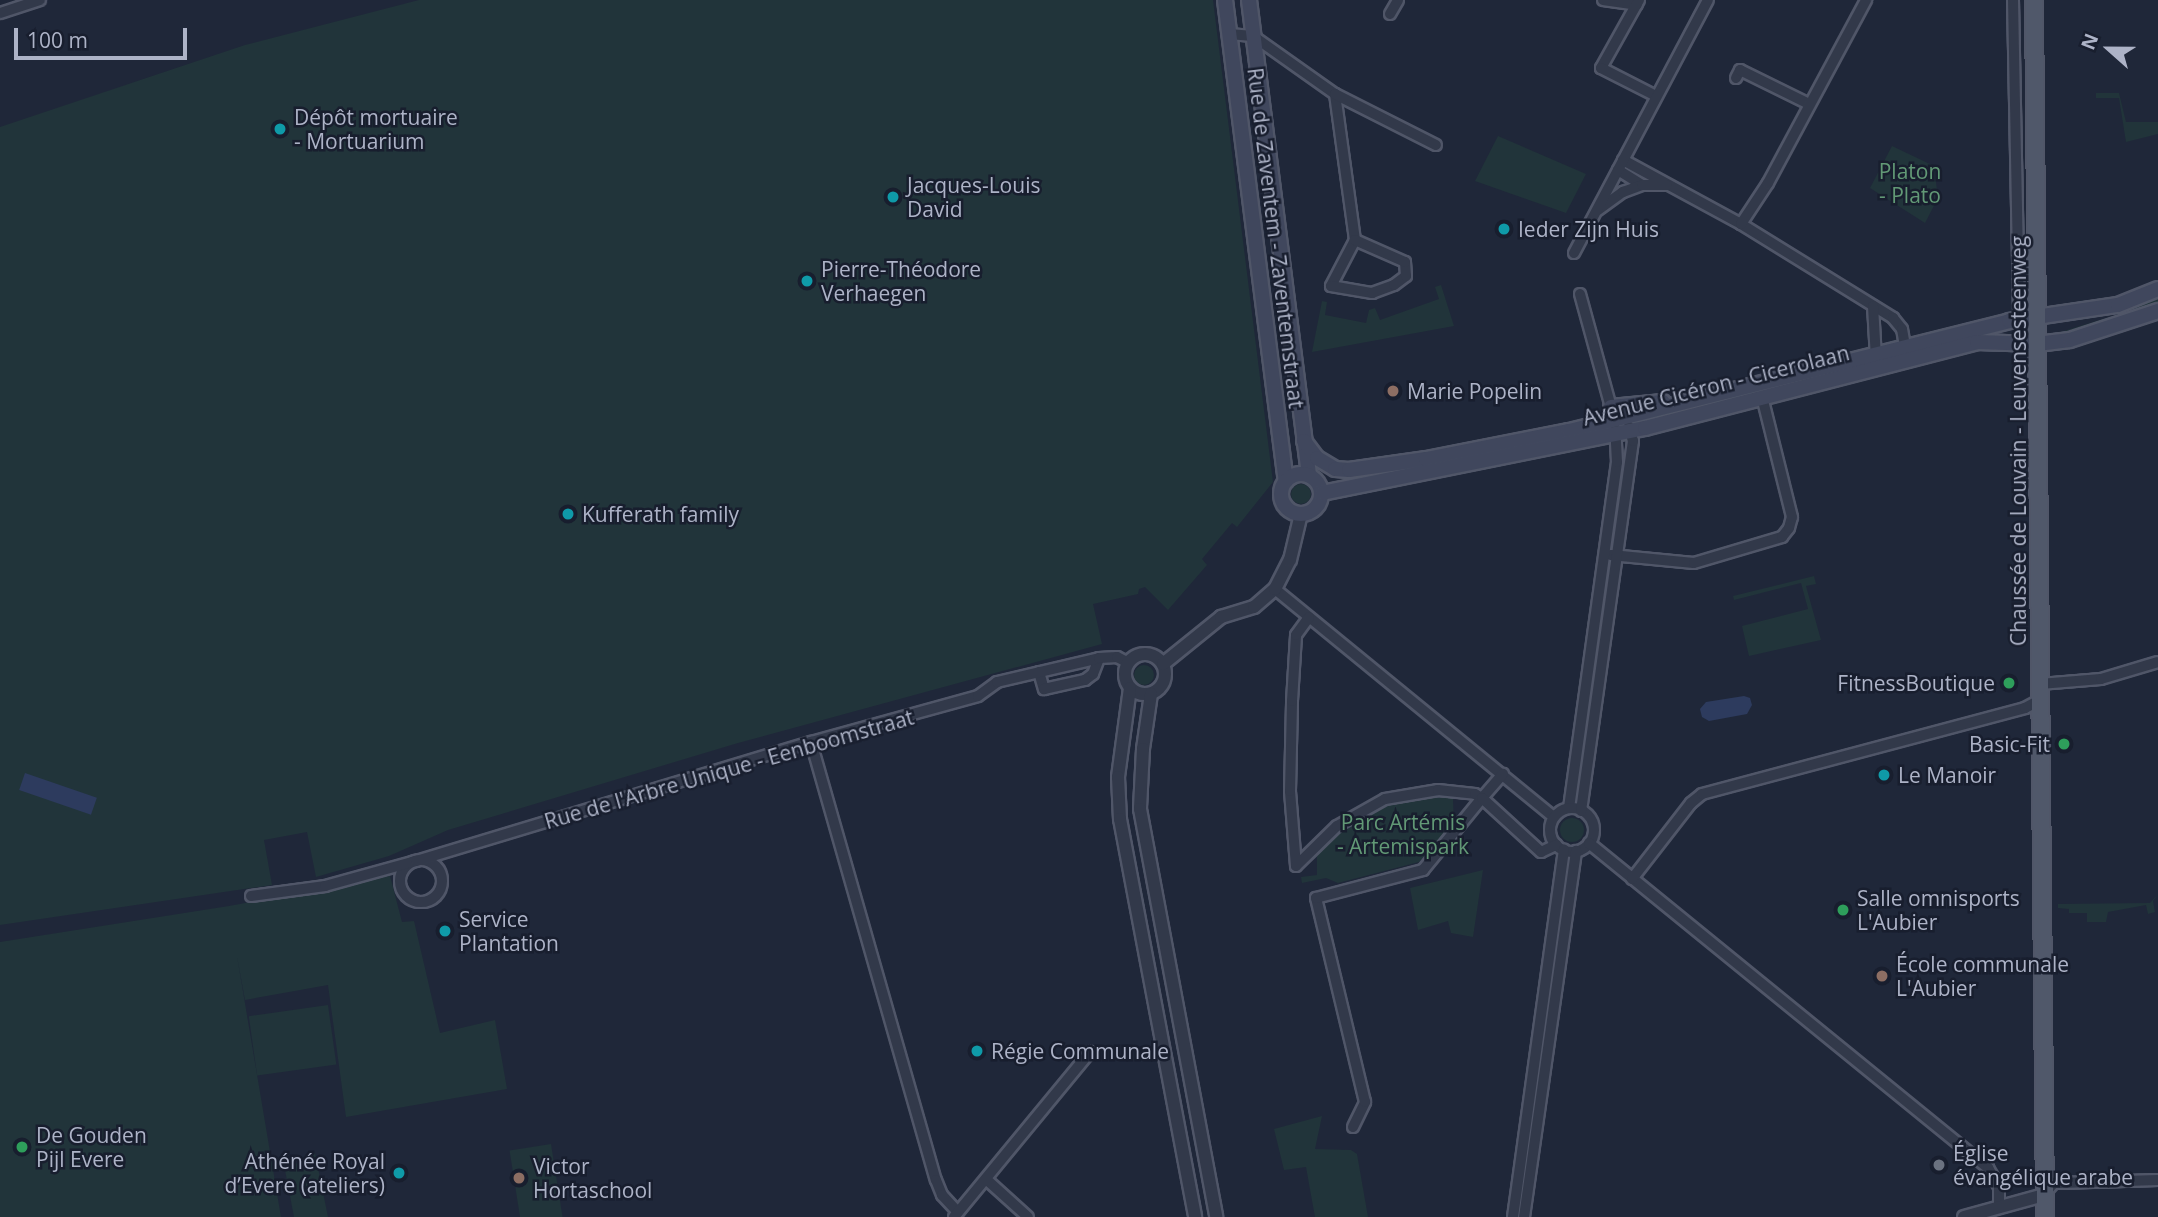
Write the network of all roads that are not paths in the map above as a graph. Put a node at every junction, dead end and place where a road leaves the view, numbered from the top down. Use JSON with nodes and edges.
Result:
{"nodes":[{"id":1,"x":40,"y":0,"type":"edge"},
{"id":2,"x":1225,"y":0,"type":"edge"},
{"id":3,"x":1249,"y":0,"type":"edge"},
{"id":4,"x":1398,"y":0,"type":"edge"},
{"id":5,"x":1602,"y":0,"type":"edge"},
{"id":6,"x":1708,"y":0,"type":"edge"},
{"id":7,"x":1867,"y":0,"type":"edge"},
{"id":8,"x":2013,"y":0,"type":"edge"},
{"id":9,"x":2034,"y":0,"type":"edge"},
{"id":10,"x":1638,"y":3,"type":"edge"},
{"id":11,"x":0,"y":13,"type":"edge"},
{"id":12,"x":1390,"y":14,"type":"dead end"},
{"id":13,"x":1229,"y":34,"type":"junction"},
{"id":14,"x":1253,"y":36,"type":"junction"},
{"id":15,"x":1736,"y":78,"type":"dead end"},
{"id":16,"x":1335,"y":94,"type":"junction"},
{"id":17,"x":1656,"y":96,"type":"junction"},
{"id":18,"x":1809,"y":104,"type":"junction"},
{"id":19,"x":1436,"y":145,"type":"dead end"},
{"id":20,"x":1623,"y":160,"type":"junction"},
{"id":21,"x":1618,"y":170,"type":"junction"},
{"id":22,"x":1642,"y":185,"type":"junction"},
{"id":23,"x":1667,"y":185,"type":"junction"},
{"id":24,"x":1595,"y":212,"type":"junction"},
{"id":25,"x":1741,"y":224,"type":"junction"},
{"id":26,"x":1355,"y":240,"type":"junction"},
{"id":27,"x":1574,"y":253,"type":"dead end"},
{"id":28,"x":2158,"y":289,"type":"edge"},
{"id":29,"x":1580,"y":294,"type":"dead end"},
{"id":30,"x":1873,"y":306,"type":"junction"},
{"id":31,"x":2158,"y":311,"type":"edge"},
{"id":32,"x":2038,"y":316,"type":"junction"},
{"id":33,"x":2019,"y":319,"type":"junction"},
{"id":34,"x":2037,"y":344,"type":"junction"},
{"id":35,"x":1906,"y":352,"type":"junction"},
{"id":36,"x":1876,"y":360,"type":"junction"},
{"id":37,"x":1762,"y":397,"type":"junction"},
{"id":38,"x":1619,"y":421,"type":"junction"},
{"id":39,"x":1304,"y":441,"type":"junction"},
{"id":40,"x":1408,"y":461,"type":"junction"},
{"id":41,"x":1286,"y":481,"type":"junction"},
{"id":42,"x":1316,"y":483,"type":"junction"},
{"id":43,"x":1301,"y":514,"type":"junction"},
{"id":44,"x":1604,"y":555,"type":"junction"},
{"id":45,"x":1615,"y":556,"type":"junction"},
{"id":46,"x":1275,"y":589,"type":"junction"},
{"id":47,"x":1309,"y":617,"type":"junction"},
{"id":48,"x":1099,"y":658,"type":"junction"},
{"id":49,"x":2158,"y":662,"type":"edge"},
{"id":50,"x":1129,"y":663,"type":"junction"},
{"id":51,"x":1163,"y":664,"type":"junction"},
{"id":52,"x":1039,"y":672,"type":"junction"},
{"id":53,"x":1130,"y":688,"type":"junction"},
{"id":54,"x":2040,"y":692,"type":"junction"},
{"id":55,"x":1151,"y":694,"type":"junction"},
{"id":56,"x":811,"y":742,"type":"junction"},
{"id":57,"x":1503,"y":774,"type":"junction"},
{"id":58,"x":1482,"y":798,"type":"junction"},
{"id":59,"x":1569,"y":808,"type":"junction"},
{"id":60,"x":1581,"y":811,"type":"junction"},
{"id":61,"x":1554,"y":817,"type":"junction"},
{"id":62,"x":1589,"y":843,"type":"junction"},
{"id":63,"x":1560,"y":847,"type":"junction"},
{"id":64,"x":1576,"y":852,"type":"junction"},
{"id":65,"x":416,"y":861,"type":"junction"},
{"id":66,"x":1632,"y":879,"type":"junction"},
{"id":67,"x":251,"y":896,"type":"dead end"},
{"id":68,"x":1090,"y":1052,"type":"dead end"},
{"id":69,"x":1193,"y":1097,"type":"junction"},
{"id":70,"x":1174,"y":1101,"type":"junction"},
{"id":71,"x":1353,"y":1127,"type":"dead end"},
{"id":72,"x":987,"y":1180,"type":"junction"},
{"id":73,"x":2158,"y":1180,"type":"edge"},
{"id":74,"x":2043,"y":1195,"type":"junction"},
{"id":75,"x":2000,"y":1212,"type":"edge"},
{"id":76,"x":956,"y":1214,"type":"edge"},
{"id":77,"x":1028,"y":1217,"type":"edge"},
{"id":78,"x":1195,"y":1217,"type":"edge"},
{"id":79,"x":1216,"y":1217,"type":"edge"},
{"id":80,"x":1513,"y":1217,"type":"edge"},
{"id":81,"x":1524,"y":1217,"type":"edge"},
{"id":82,"x":1964,"y":1217,"type":"edge"},
{"id":83,"x":2045,"y":1217,"type":"edge"}],
"edges":[{"from":1,"to":11,"type":"street"},
{"from":2,"to":13,"type":"main road","name":"Rue de Zaventem - Zaventemstraat"},
{"from":3,"to":14,"type":"main road","name":"Rue de Zaventem - Zaventemstraat"},
{"from":4,"to":12,"type":"street"},
{"from":5,"to":10,"type":"street"},
{"from":6,"to":17,"type":"street"},
{"from":7,"to":18,"type":"street"},
{"from":8,"to":33,"type":"street","name":"Chaussée de Louvain - Leuvensesteenweg"},
{"from":9,"to":32,"type":"main road","name":"Chaussée de Louvain - Leuvensesteenweg"},
{"from":10,"to":17,"type":"street"},
{"from":13,"to":14,"type":"street"},
{"from":13,"to":41,"type":"main road","name":"Rue de Zaventem - Zaventemstraat"},
{"from":14,"to":16,"type":"street"},
{"from":14,"to":39,"type":"main road","name":"Rue de Zaventem - Zaventemstraat"},
{"from":15,"to":18,"type":"street"},
{"from":16,"to":19,"type":"street"},
{"from":16,"to":26,"type":"street"},
{"from":17,"to":20,"type":"street"},
{"from":18,"to":25,"type":"street"},
{"from":20,"to":21,"type":"street"},
{"from":20,"to":23,"type":"street"},
{"from":21,"to":22,"type":"street"},
{"from":21,"to":24,"type":"street"},
{"from":22,"to":23,"type":"street"},
{"from":22,"to":24,"type":"street"},
{"from":23,"to":25,"type":"street"},
{"from":24,"to":27,"type":"street"},
{"from":25,"to":30,"type":"street"},
{"from":26,"to":26,"type":"street"},
{"from":28,"to":32,"type":"main road","name":"Avenue Cicéron - Cicerolaan"},
{"from":29,"to":38,"type":"street"},
{"from":30,"to":35,"type":"street"},
{"from":30,"to":36,"type":"street"},
{"from":31,"to":34,"type":"main road","name":"Avenue Cicéron - Cicerolaan"},
{"from":32,"to":33,"type":"main road","name":"Avenue Cicéron - Cicerolaan"},
{"from":32,"to":34,"type":"main road","name":"Chaussée de Louvain - Leuvensesteenweg"},
{"from":33,"to":35,"type":"main road","name":"Avenue Cicéron - Cicerolaan"},
{"from":34,"to":35,"type":"main road","name":"Avenue Cicéron - Cicerolaan"},
{"from":34,"to":54,"type":"main road","name":"Chaussée de Louvain - Leuvensesteenweg"},
{"from":35,"to":36,"type":"main road","name":"Avenue Cicéron - Cicerolaan"},
{"from":36,"to":37,"type":"main road","name":"Avenue Cicéron - Cicerolaan"},
{"from":36,"to":38,"type":"main road","name":"Avenue Cicéron - Cicerolaan"},
{"from":37,"to":38,"type":"main road","name":"Avenue Cicéron - Cicerolaan"},
{"from":37,"to":45,"type":"street"},
{"from":38,"to":40,"type":"main road","name":"Avenue Cicéron - Cicerolaan"},
{"from":38,"to":42,"type":"main road","name":"Avenue Cicéron - Cicerolaan"},
{"from":38,"to":44,"type":"street"},
{"from":38,"to":45,"type":"street"},
{"from":39,"to":40,"type":"main road","name":"Avenue Cicéron - Cicerolaan"},
{"from":39,"to":42,"type":"main road","name":"Rue de Zaventem - Zaventemstraat"},
{"from":40,"to":42,"type":"main road","name":"Avenue Cicéron - Cicerolaan"},
{"from":41,"to":42,"type":"main road","name":"Avenue Cicéron - Cicerolaan"},
{"from":41,"to":43,"type":"main road"},
{"from":42,"to":43,"type":"main road"},
{"from":43,"to":46,"type":"street"},
{"from":44,"to":45,"type":"street"},
{"from":44,"to":59,"type":"street"},
{"from":45,"to":60,"type":"street"},
{"from":46,"to":47,"type":"street"},
{"from":46,"to":51,"type":"street"},
{"from":47,"to":57,"type":"street"},
{"from":47,"to":58,"type":"street"},
{"from":48,"to":50,"type":"street","name":"Rue de l'Arbre Unique - Eenboomstraat"},
{"from":48,"to":52,"type":"street","name":"Rue de l'Arbre Unique - Eenboomstraat"},
{"from":48,"to":52,"type":"street"},
{"from":49,"to":54,"type":"street"},
{"from":50,"to":51,"type":"street"},
{"from":50,"to":53,"type":"street"},
{"from":51,"to":55,"type":"street"},
{"from":52,"to":56,"type":"street","name":"Rue de l'Arbre Unique - Eenboomstraat"},
{"from":53,"to":55,"type":"street"},
{"from":53,"to":70,"type":"street"},
{"from":54,"to":66,"type":"street"},
{"from":54,"to":74,"type":"main road","name":"Chaussée de Louvain - Leuvensesteenweg"},
{"from":55,"to":69,"type":"street"},
{"from":56,"to":65,"type":"street","name":"Rue de l'Arbre Unique - Eenboomstraat"},
{"from":56,"to":76,"type":"street"},
{"from":57,"to":58,"type":"street"},
{"from":57,"to":61,"type":"street"},
{"from":58,"to":63,"type":"street"},
{"from":58,"to":71,"type":"street"},
{"from":59,"to":60,"type":"street"},
{"from":59,"to":61,"type":"street"},
{"from":60,"to":62,"type":"street"},
{"from":61,"to":63,"type":"street"},
{"from":62,"to":64,"type":"street"},
{"from":62,"to":66,"type":"street"},
{"from":63,"to":64,"type":"street"},
{"from":63,"to":80,"type":"street"},
{"from":64,"to":81,"type":"street"},
{"from":65,"to":65,"type":"street"},
{"from":65,"to":67,"type":"street","name":"Rue de l'Arbre Unique - Eenboomstraat"},
{"from":66,"to":75,"type":"street"},
{"from":68,"to":72,"type":"street"},
{"from":69,"to":70,"type":"street"},
{"from":69,"to":79,"type":"street"},
{"from":70,"to":78,"type":"street"},
{"from":72,"to":76,"type":"street"},
{"from":72,"to":77,"type":"street"},
{"from":73,"to":74,"type":"street"},
{"from":74,"to":75,"type":"street"},
{"from":74,"to":83,"type":"main road","name":"Chaussée de Louvain - Leuvensesteenweg"},
{"from":75,"to":82,"type":"street"}]}
